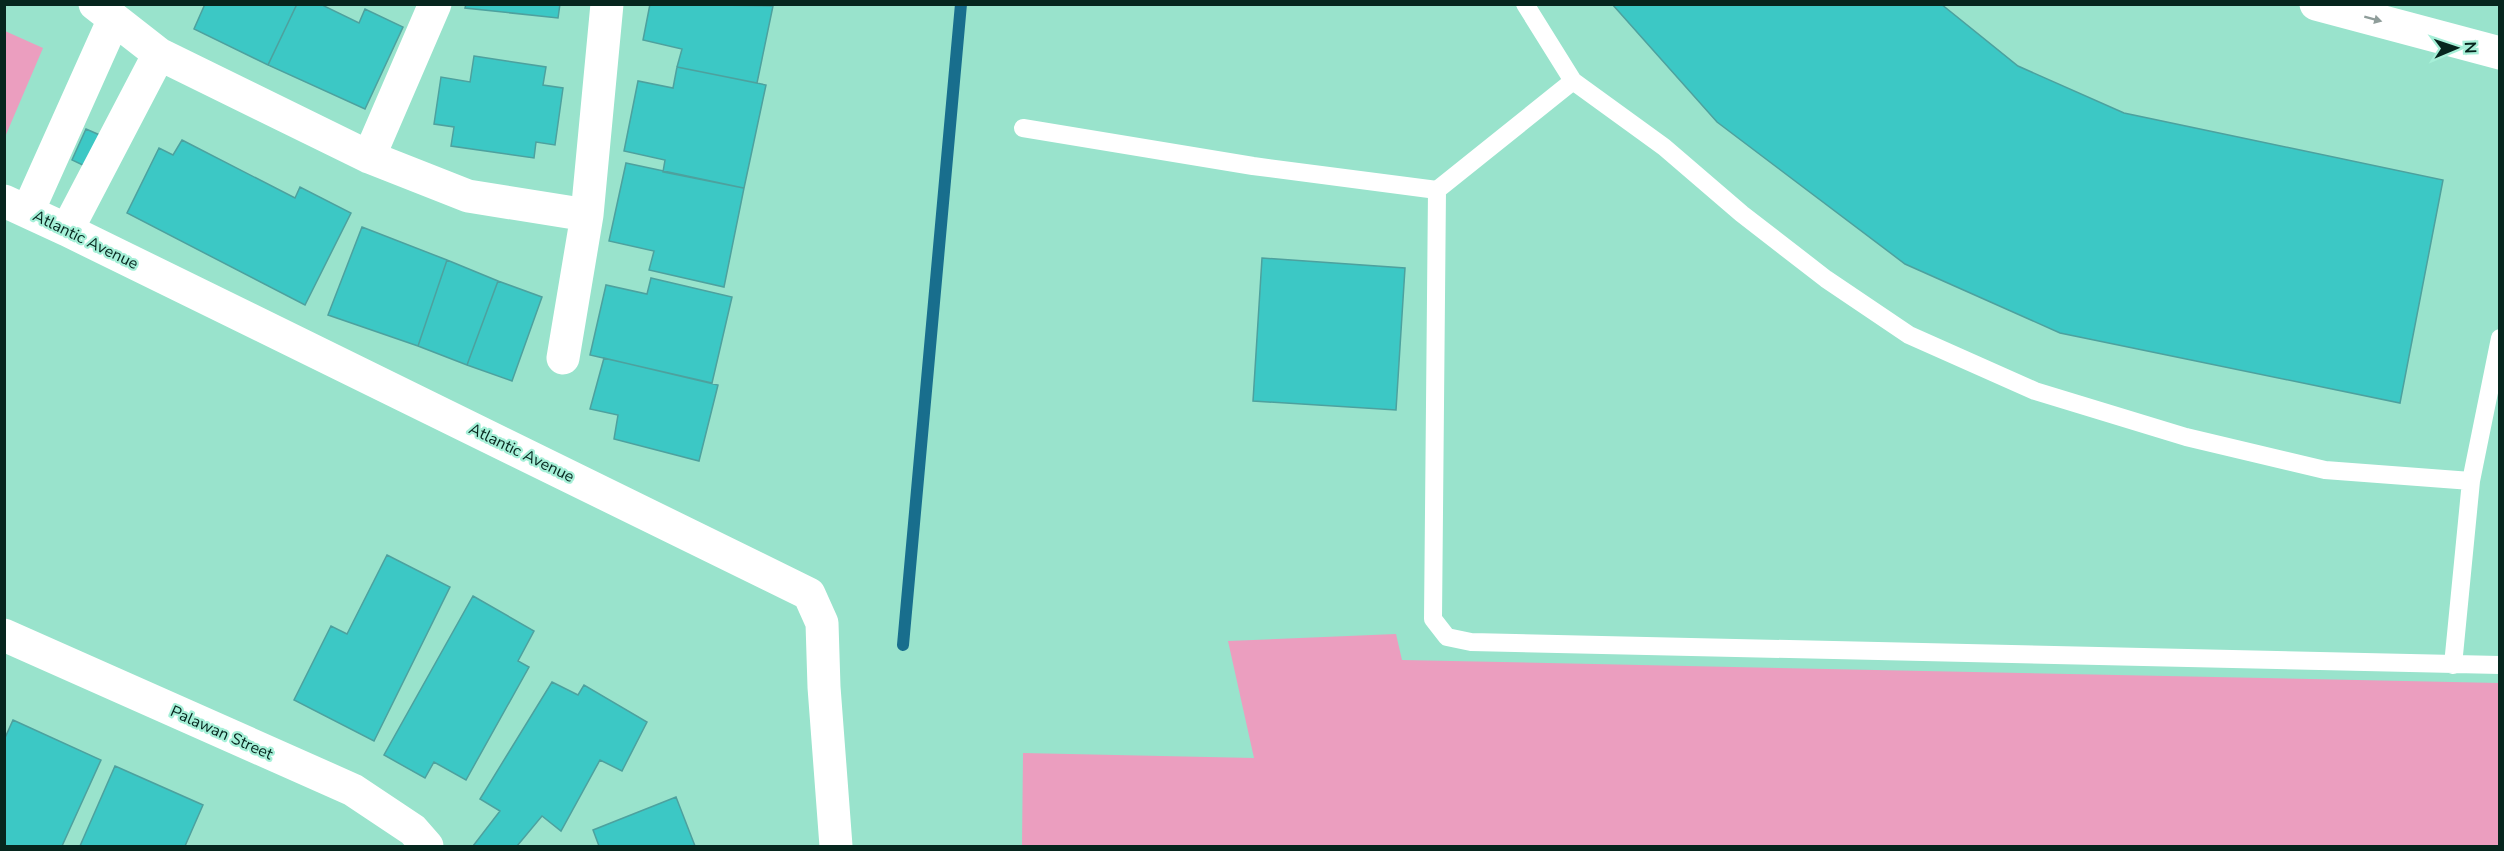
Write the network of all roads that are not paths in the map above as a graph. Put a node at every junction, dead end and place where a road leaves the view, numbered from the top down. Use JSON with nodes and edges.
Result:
{"nodes":[{"id":1,"x":607,"y":4,"type":"edge"},
{"id":2,"x":1525,"y":4,"type":"edge"},
{"id":3,"x":2316,"y":4,"type":"edge"},
{"id":4,"x":434,"y":5,"type":"edge"},
{"id":5,"x":105,"y":12,"type":"edge"},
{"id":6,"x":2499,"y":53,"type":"edge"},
{"id":7,"x":159,"y":54,"type":"junction"},
{"id":8,"x":1573,"y":81,"type":"junction"},
{"id":9,"x":1023,"y":128,"type":"dead end"},
{"id":10,"x":369,"y":157,"type":"junction"},
{"id":11,"x":1437,"y":190,"type":"junction"},
{"id":12,"x":16,"y":206,"type":"edge"},
{"id":13,"x":587,"y":215,"type":"junction"},
{"id":14,"x":67,"y":230,"type":"junction"},
{"id":15,"x":2499,"y":338,"type":"edge"},
{"id":16,"x":563,"y":358,"type":"dead end"},
{"id":17,"x":2471,"y":482,"type":"junction"},
{"id":18,"x":4,"y":635,"type":"edge"},
{"id":19,"x":2453,"y":665,"type":"junction"},
{"id":20,"x":2499,"y":666,"type":"edge"},
{"id":21,"x":428,"y":846,"type":"edge"},
{"id":22,"x":836,"y":846,"type":"edge"}],
"edges":[{"from":1,"to":13,"type":"street"},
{"from":2,"to":8,"type":"lane"},
{"from":3,"to":6,"type":"street","one_way":true},
{"from":4,"to":10,"type":"street"},
{"from":5,"to":7,"type":"street"},
{"from":5,"to":12,"type":"street"},
{"from":7,"to":10,"type":"street"},
{"from":7,"to":14,"type":"street"},
{"from":8,"to":11,"type":"lane"},
{"from":8,"to":17,"type":"lane"},
{"from":9,"to":11,"type":"lane"},
{"from":10,"to":13,"type":"street"},
{"from":11,"to":19,"type":"lane"},
{"from":12,"to":14,"type":"street","name":"Atlantic Avenue"},
{"from":13,"to":16,"type":"street"},
{"from":14,"to":22,"type":"street","name":"Atlantic Avenue"},
{"from":15,"to":17,"type":"lane"},
{"from":17,"to":19,"type":"lane"},
{"from":18,"to":21,"type":"street","name":"Palawan Street"},
{"from":19,"to":20,"type":"lane"}]}
